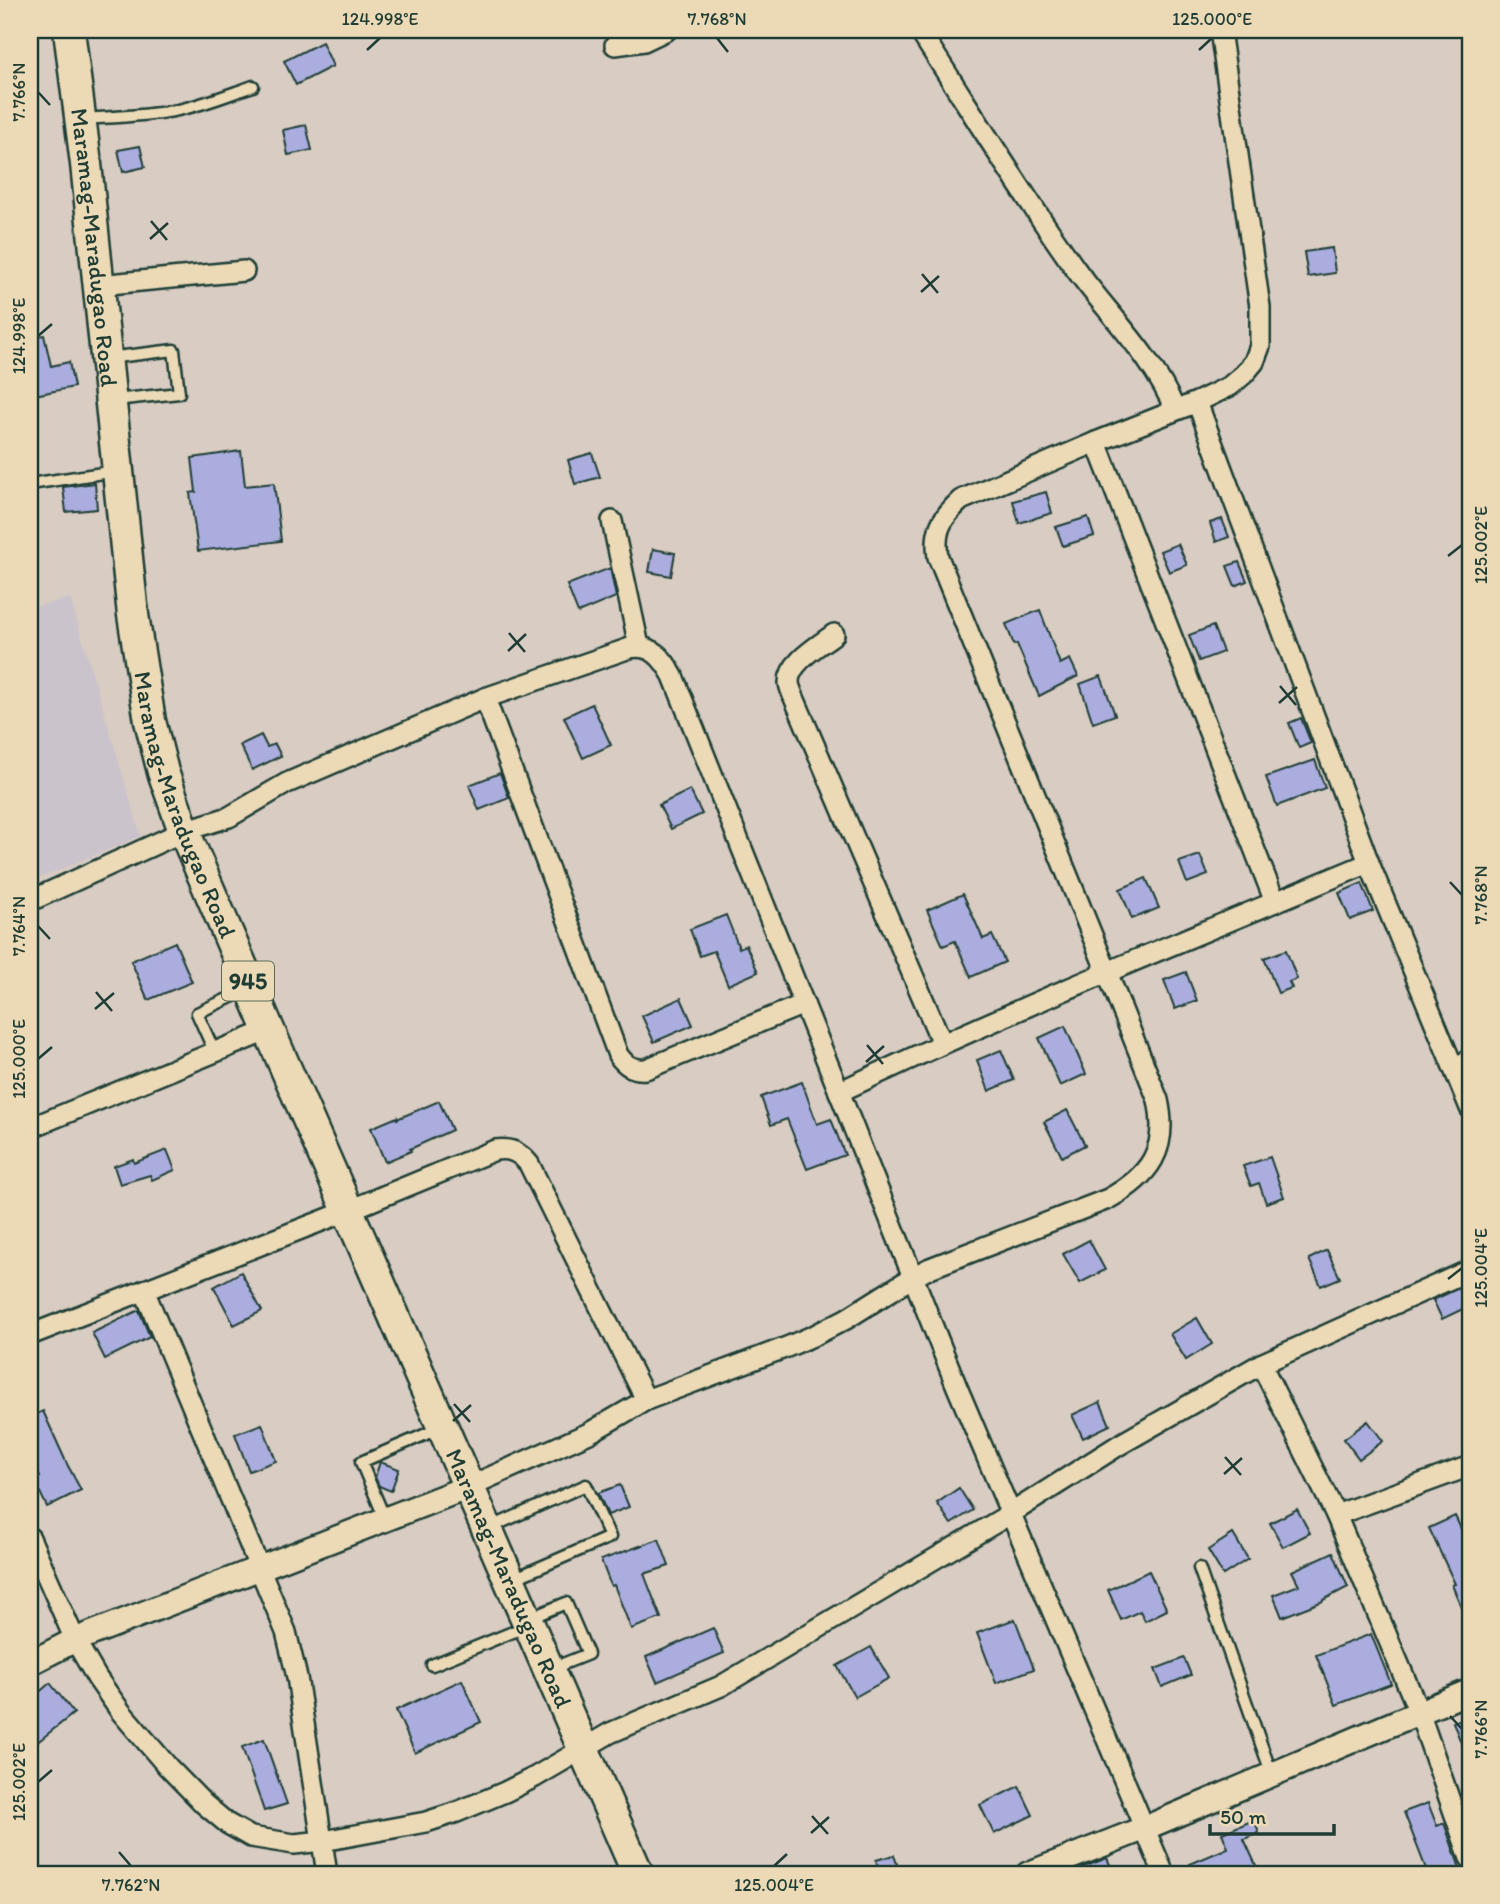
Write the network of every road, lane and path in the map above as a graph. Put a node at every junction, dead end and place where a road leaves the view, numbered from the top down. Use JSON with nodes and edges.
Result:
{"nodes":[{"id":1,"x":69,"y":30,"type":"edge"},
{"id":2,"x":667,"y":30,"type":"edge"},
{"id":3,"x":919,"y":30,"type":"edge"},
{"id":4,"x":1220,"y":30,"type":"edge"},
{"id":5,"x":615,"y":44,"type":"dead end"},
{"id":6,"x":253,"y":86,"type":"dead end"},
{"id":7,"x":80,"y":119,"type":"junction"},
{"id":8,"x":244,"y":271,"type":"dead end"},
{"id":9,"x":99,"y":285,"type":"junction"},
{"id":10,"x":107,"y":358,"type":"junction"},
{"id":11,"x":111,"y":400,"type":"junction"},
{"id":12,"x":1197,"y":402,"type":"junction"},
{"id":13,"x":1175,"y":410,"type":"junction"},
{"id":14,"x":1096,"y":442,"type":"junction"},
{"id":15,"x":118,"y":470,"type":"junction"},
{"id":16,"x":30,"y":484,"type":"edge"},
{"id":17,"x":612,"y":521,"type":"dead end"},
{"id":18,"x":834,"y":634,"type":"dead end"},
{"id":19,"x":639,"y":646,"type":"junction"},
{"id":20,"x":485,"y":698,"type":"junction"},
{"id":21,"x":184,"y":831,"type":"junction"},
{"id":22,"x":1369,"y":863,"type":"junction"},
{"id":23,"x":30,"y":901,"type":"edge"},
{"id":24,"x":1275,"y":902,"type":"junction"},
{"id":25,"x":1107,"y":972,"type":"junction"},
{"id":26,"x":251,"y":988,"type":"junction"},
{"id":27,"x":804,"y":1004,"type":"junction"},
{"id":28,"x":269,"y":1030,"type":"junction"},
{"id":29,"x":942,"y":1043,"type":"junction"},
{"id":30,"x":215,"y":1053,"type":"junction"},
{"id":31,"x":1470,"y":1058,"type":"edge"},
{"id":32,"x":1456,"y":1073,"type":"junction"},
{"id":33,"x":839,"y":1093,"type":"junction"},
{"id":34,"x":1470,"y":1108,"type":"edge"},
{"id":35,"x":30,"y":1128,"type":"edge"},
{"id":36,"x":348,"y":1211,"type":"junction"},
{"id":37,"x":1470,"y":1270,"type":"edge"},
{"id":38,"x":913,"y":1277,"type":"junction"},
{"id":39,"x":144,"y":1290,"type":"junction"},
{"id":40,"x":30,"y":1335,"type":"edge"},
{"id":41,"x":1261,"y":1364,"type":"junction"},
{"id":42,"x":646,"y":1400,"type":"junction"},
{"id":43,"x":442,"y":1427,"type":"junction"},
{"id":44,"x":1470,"y":1466,"type":"edge"},
{"id":45,"x":468,"y":1487,"type":"junction"},
{"id":46,"x":1010,"y":1514,"type":"junction"},
{"id":47,"x":1336,"y":1515,"type":"junction"},
{"id":48,"x":386,"y":1520,"type":"junction"},
{"id":49,"x":487,"y":1529,"type":"junction"},
{"id":50,"x":30,"y":1538,"type":"edge"},
{"id":51,"x":1199,"y":1568,"type":"dead end"},
{"id":52,"x":261,"y":1569,"type":"junction"},
{"id":53,"x":510,"y":1581,"type":"junction"},
{"id":54,"x":528,"y":1623,"type":"junction"},
{"id":55,"x":75,"y":1640,"type":"junction"},
{"id":56,"x":30,"y":1663,"type":"edge"},
{"id":57,"x":432,"y":1665,"type":"dead end"},
{"id":58,"x":549,"y":1670,"type":"junction"},
{"id":59,"x":1470,"y":1691,"type":"edge"},
{"id":60,"x":1419,"y":1712,"type":"junction"},
{"id":61,"x":583,"y":1749,"type":"junction"},
{"id":62,"x":1272,"y":1775,"type":"junction"},
{"id":63,"x":1145,"y":1828,"type":"junction"},
{"id":64,"x":323,"y":1841,"type":"junction"},
{"id":65,"x":1470,"y":1858,"type":"edge"},
{"id":66,"x":327,"y":1874,"type":"edge"},
{"id":67,"x":638,"y":1874,"type":"edge"},
{"id":68,"x":1028,"y":1874,"type":"edge"},
{"id":69,"x":1164,"y":1874,"type":"edge"}],
"edges":[{"from":1,"to":7,"type":"main road","name":"Maramag-Maradugao Road","number":"945"},
{"from":2,"to":5,"type":"street"},
{"from":3,"to":13,"type":"street"},
{"from":4,"to":12,"type":"street"},
{"from":6,"to":7,"type":"lane"},
{"from":7,"to":9,"type":"main road","name":"Maramag-Maradugao Road","number":"945"},
{"from":8,"to":9,"type":"street"},
{"from":9,"to":10,"type":"main road","name":"Maramag-Maradugao Road","number":"945"},
{"from":10,"to":11,"type":"main road","name":"Maramag-Maradugao Road","number":"945"},
{"from":10,"to":11,"type":"lane"},
{"from":11,"to":15,"type":"main road","name":"Maramag-Maradugao Road","number":"945"},
{"from":12,"to":13,"type":"street"},
{"from":12,"to":22,"type":"street"},
{"from":13,"to":14,"type":"street"},
{"from":14,"to":24,"type":"street"},
{"from":14,"to":25,"type":"street"},
{"from":15,"to":16,"type":"lane"},
{"from":15,"to":21,"type":"main road","name":"Maramag-Maradugao Road","number":"945"},
{"from":17,"to":19,"type":"street"},
{"from":18,"to":29,"type":"street"},
{"from":19,"to":20,"type":"street"},
{"from":19,"to":27,"type":"street"},
{"from":20,"to":21,"type":"street"},
{"from":20,"to":27,"type":"street"},
{"from":21,"to":23,"type":"street"},
{"from":21,"to":26,"type":"main road","name":"Maramag-Maradugao Road","number":"945"},
{"from":22,"to":24,"type":"street"},
{"from":22,"to":32,"type":"street"},
{"from":24,"to":25,"type":"street"},
{"from":25,"to":29,"type":"street"},
{"from":25,"to":38,"type":"street"},
{"from":26,"to":28,"type":"main road","name":"Maramag-Maradugao Road","number":"945"},
{"from":26,"to":30,"type":"lane"},
{"from":27,"to":33,"type":"street"},
{"from":28,"to":30,"type":"street"},
{"from":28,"to":36,"type":"main road","name":"Maramag-Maradugao Road","number":"945"},
{"from":29,"to":33,"type":"street"},
{"from":30,"to":35,"type":"street"},
{"from":31,"to":32,"type":"street"},
{"from":32,"to":34,"type":"street"},
{"from":33,"to":38,"type":"street"},
{"from":36,"to":39,"type":"street"},
{"from":36,"to":42,"type":"street"},
{"from":36,"to":43,"type":"main road","name":"Maramag-Maradugao Road","number":"945"},
{"from":37,"to":41,"type":"street"},
{"from":38,"to":42,"type":"street"},
{"from":38,"to":46,"type":"street"},
{"from":39,"to":40,"type":"street"},
{"from":39,"to":52,"type":"street"},
{"from":41,"to":46,"type":"street"},
{"from":41,"to":47,"type":"street"},
{"from":42,"to":45,"type":"street"},
{"from":43,"to":45,"type":"main road","name":"Maramag-Maradugao Road","number":"945"},
{"from":43,"to":48,"type":"lane"},
{"from":44,"to":47,"type":"street"},
{"from":45,"to":48,"type":"street"},
{"from":45,"to":49,"type":"main road","name":"Maramag-Maradugao Road","number":"945"},
{"from":46,"to":61,"type":"street"},
{"from":46,"to":63,"type":"street"},
{"from":47,"to":60,"type":"street"},
{"from":48,"to":52,"type":"street"},
{"from":49,"to":53,"type":"main road","name":"Maramag-Maradugao Road","number":"945"},
{"from":49,"to":53,"type":"lane"},
{"from":50,"to":55,"type":"street"},
{"from":51,"to":62,"type":"lane"},
{"from":52,"to":55,"type":"street"},
{"from":52,"to":64,"type":"street"},
{"from":53,"to":54,"type":"main road","name":"Maramag-Maradugao Road","number":"945"},
{"from":54,"to":57,"type":"lane"},
{"from":54,"to":58,"type":"main road","name":"Maramag-Maradugao Road","number":"945"},
{"from":54,"to":58,"type":"lane"},
{"from":55,"to":56,"type":"street"},
{"from":55,"to":64,"type":"street"},
{"from":58,"to":61,"type":"main road","name":"Maramag-Maradugao Road","number":"945"},
{"from":59,"to":60,"type":"street"},
{"from":60,"to":62,"type":"street"},
{"from":60,"to":65,"type":"street"},
{"from":61,"to":64,"type":"street"},
{"from":61,"to":67,"type":"main road","name":"Maramag-Maradugao Road","number":"945"},
{"from":62,"to":63,"type":"street"},
{"from":63,"to":68,"type":"street"},
{"from":63,"to":69,"type":"street"},
{"from":64,"to":66,"type":"street"}]}
